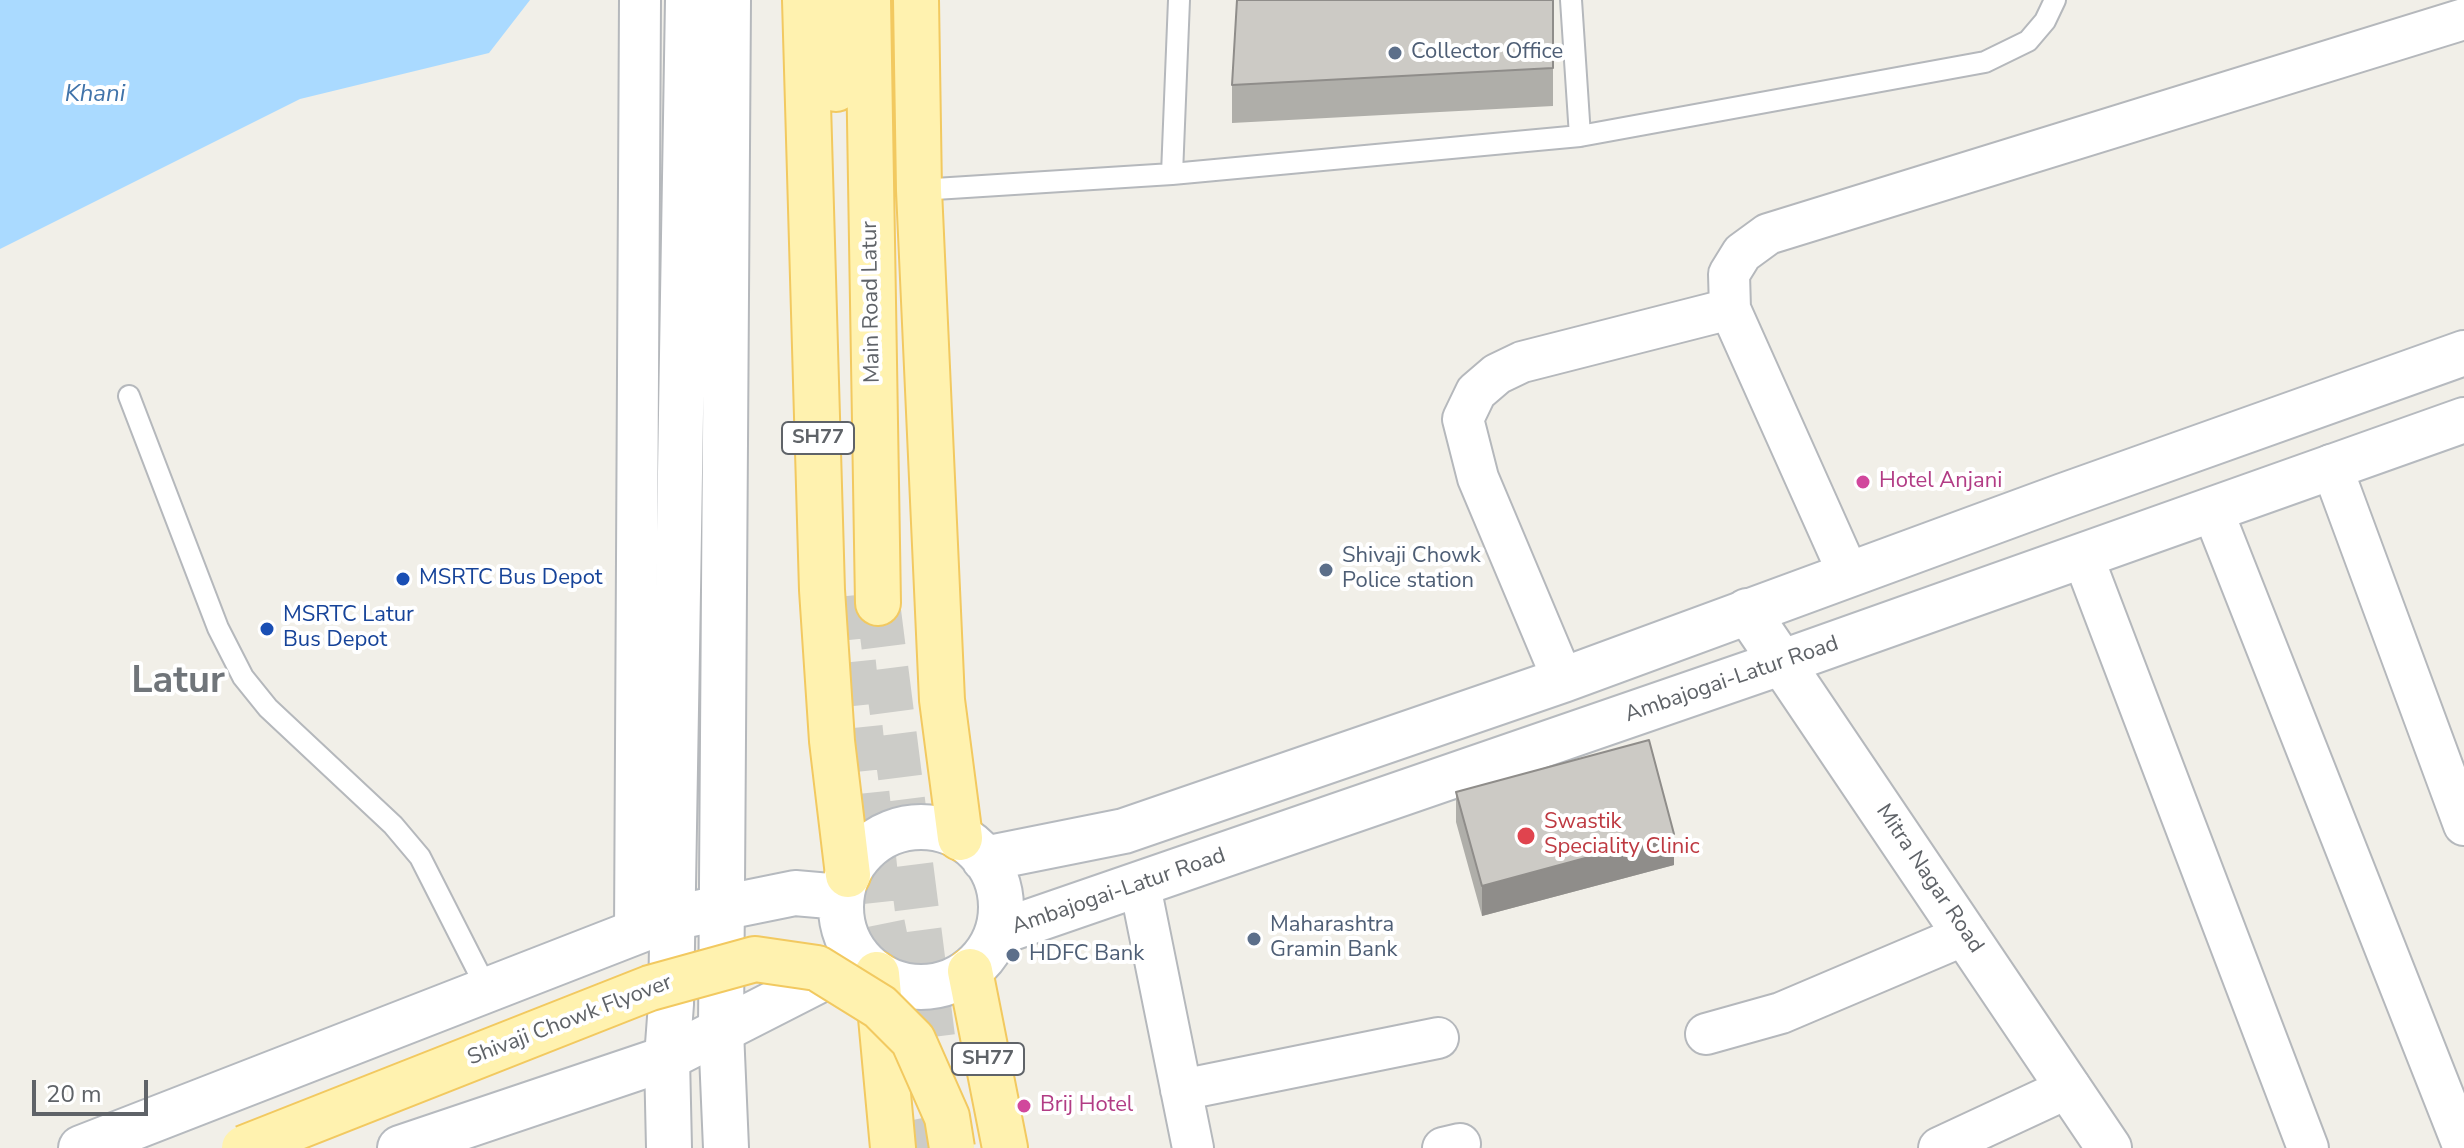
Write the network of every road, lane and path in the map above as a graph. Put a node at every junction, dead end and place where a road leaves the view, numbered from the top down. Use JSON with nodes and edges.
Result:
{"nodes":[{"id":1,"x":640,"y":0,"type":"edge"},
{"id":2,"x":688,"y":0,"type":"edge"},
{"id":3,"x":728,"y":0,"type":"edge"},
{"id":4,"x":805,"y":0,"type":"edge"},
{"id":5,"x":836,"y":0,"type":"edge"},
{"id":6,"x":868,"y":0,"type":"edge"},
{"id":7,"x":916,"y":0,"type":"edge"},
{"id":8,"x":1179,"y":0,"type":"edge"},
{"id":9,"x":1571,"y":0,"type":"edge"},
{"id":10,"x":2055,"y":0,"type":"edge"},
{"id":11,"x":2464,"y":19,"type":"edge"},
{"id":12,"x":1580,"y":136,"type":"junction"},
{"id":13,"x":1172,"y":174,"type":"junction"},
{"id":14,"x":919,"y":190,"type":"junction"},
{"id":15,"x":1730,"y":309,"type":"junction"},
{"id":16,"x":2464,"y":353,"type":"edge"},
{"id":17,"x":129,"y":396,"type":"dead end"},
{"id":18,"x":2464,"y":420,"type":"edge"},
{"id":19,"x":2331,"y":465,"type":"junction"},
{"id":20,"x":2212,"y":509,"type":"junction"},
{"id":21,"x":2083,"y":557,"type":"junction"},
{"id":22,"x":1849,"y":575,"type":"junction"},
{"id":23,"x":1747,"y":611,"type":"junction"},
{"id":24,"x":1783,"y":662,"type":"junction"},
{"id":25,"x":1563,"y":680,"type":"junction"},
{"id":26,"x":2464,"y":825,"type":"edge"},
{"id":27,"x":972,"y":848,"type":"junction"},
{"id":28,"x":844,"y":886,"type":"junction"},
{"id":29,"x":1140,"y":886,"type":"junction"},
{"id":30,"x":724,"y":905,"type":"junction"},
{"id":31,"x":654,"y":924,"type":"junction"},
{"id":32,"x":997,"y":933,"type":"junction"},
{"id":33,"x":1967,"y":934,"type":"junction"},
{"id":34,"x":869,"y":966,"type":"junction"},
{"id":35,"x":970,"y":971,"type":"junction"},
{"id":36,"x":487,"y":989,"type":"junction"},
{"id":37,"x":721,"y":1031,"type":"junction"},
{"id":38,"x":1706,"y":1034,"type":"dead end"},
{"id":39,"x":1438,"y":1038,"type":"dead end"},
{"id":40,"x":667,"y":1058,"type":"junction"},
{"id":41,"x":2070,"y":1087,"type":"junction"},
{"id":42,"x":1181,"y":1090,"type":"junction"},
{"id":43,"x":407,"y":1147,"type":"edge"},
{"id":44,"x":81,"y":1148,"type":"edge"},
{"id":45,"x":244,"y":1148,"type":"edge"},
{"id":46,"x":669,"y":1148,"type":"edge"},
{"id":47,"x":726,"y":1148,"type":"edge"},
{"id":48,"x":893,"y":1148,"type":"edge"},
{"id":49,"x":952,"y":1148,"type":"edge"},
{"id":50,"x":1005,"y":1148,"type":"edge"},
{"id":51,"x":1193,"y":1148,"type":"edge"},
{"id":52,"x":1939,"y":1148,"type":"edge"},
{"id":53,"x":2109,"y":1148,"type":"edge"},
{"id":54,"x":2308,"y":1148,"type":"edge"},
{"id":55,"x":2464,"y":1148,"type":"edge"}],
"edges":[{"from":1,"to":31,"type":"street"},
{"from":2,"to":31,"type":"main road"},
{"from":3,"to":30,"type":"main road"},
{"from":4,"to":28,"type":"main road","number":"SH77"},
{"from":5,"to":6,"type":"main road","name":"Main Road Latur","number":"SH77"},
{"from":7,"to":14,"type":"main road"},
{"from":8,"to":13,"type":"lane"},
{"from":9,"to":12,"type":"lane"},
{"from":10,"to":12,"type":"lane"},
{"from":11,"to":15,"type":"street"},
{"from":12,"to":13,"type":"lane"},
{"from":13,"to":14,"type":"lane"},
{"from":14,"to":27,"type":"main road"},
{"from":15,"to":22,"type":"street"},
{"from":15,"to":25,"type":"street"},
{"from":16,"to":22,"type":"main road"},
{"from":17,"to":36,"type":"lane"},
{"from":18,"to":19,"type":"main road","name":"Ambajogai-Latur Road"},
{"from":19,"to":20,"type":"main road","name":"Ambajogai-Latur Road"},
{"from":19,"to":26,"type":"street"},
{"from":20,"to":21,"type":"main road","name":"Ambajogai-Latur Road"},
{"from":20,"to":55,"type":"street"},
{"from":21,"to":24,"type":"main road","name":"Ambajogai-Latur Road"},
{"from":21,"to":54,"type":"street"},
{"from":22,"to":23,"type":"main road"},
{"from":23,"to":24,"type":"main road","name":"Mitra Nagar Road"},
{"from":23,"to":25,"type":"main road"},
{"from":24,"to":29,"type":"main road","name":"Ambajogai-Latur Road"},
{"from":24,"to":33,"type":"main road","name":"Mitra Nagar Road"},
{"from":25,"to":27,"type":"main road"},
{"from":27,"to":28,"type":"main road"},
{"from":27,"to":32,"type":"main road"},
{"from":28,"to":30,"type":"main road"},
{"from":28,"to":34,"type":"main road"},
{"from":29,"to":32,"type":"main road","name":"Ambajogai-Latur Road"},
{"from":29,"to":42,"type":"street"},
{"from":30,"to":31,"type":"main road"},
{"from":30,"to":37,"type":"main road"},
{"from":31,"to":36,"type":"main road"},
{"from":31,"to":40,"type":"main road"},
{"from":32,"to":35,"type":"main road"},
{"from":33,"to":38,"type":"street"},
{"from":33,"to":41,"type":"main road","name":"Mitra Nagar Road"},
{"from":34,"to":35,"type":"main road"},
{"from":34,"to":37,"type":"main road"},
{"from":34,"to":48,"type":"main road"},
{"from":35,"to":50,"type":"main road","number":"SH77"},
{"from":36,"to":44,"type":"main road"},
{"from":37,"to":40,"type":"main road"},
{"from":37,"to":47,"type":"main road"},
{"from":39,"to":42,"type":"street"},
{"from":40,"to":43,"type":"main road"},
{"from":40,"to":46,"type":"main road"},
{"from":41,"to":52,"type":"street"},
{"from":41,"to":53,"type":"main road","name":"Mitra Nagar Road"},
{"from":42,"to":51,"type":"street"},
{"from":45,"to":49,"type":"main road","name":"Shivaji Chowk Flyover","bridge":true}]}
